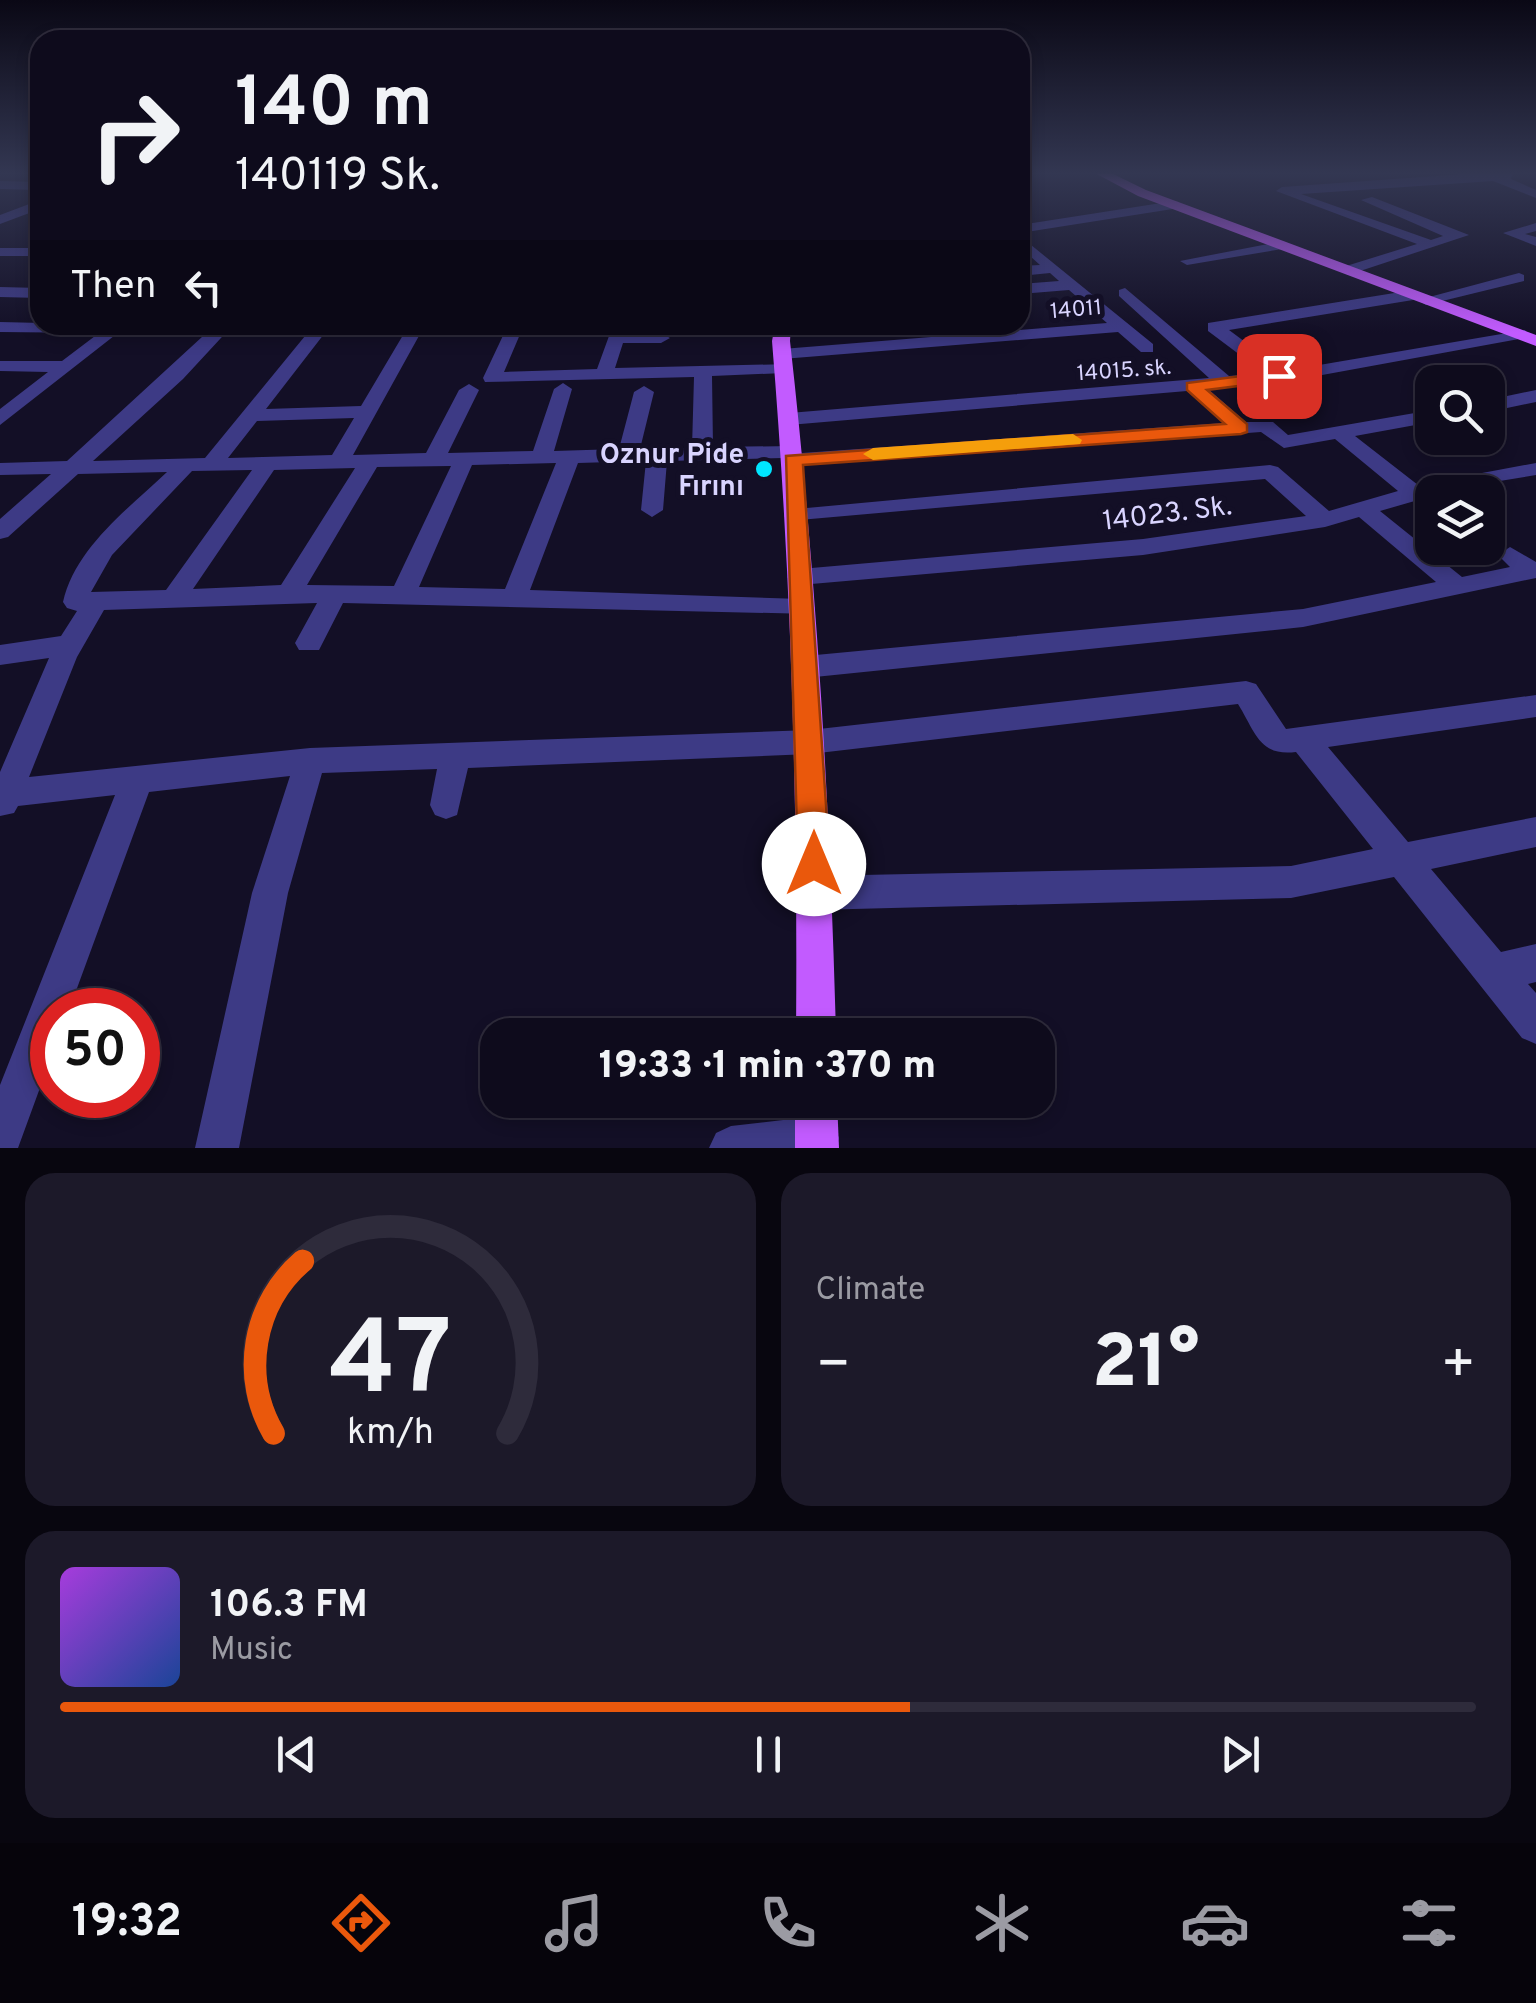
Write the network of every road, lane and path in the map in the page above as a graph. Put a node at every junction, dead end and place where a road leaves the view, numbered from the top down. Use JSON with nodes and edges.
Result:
{"nodes":[{"id":1,"x":1079,"y":226,"type":"edge"},
{"id":2,"x":1229,"y":226,"type":"edge"},
{"id":3,"x":1379,"y":226,"type":"edge"},
{"id":4,"x":1433,"y":226,"type":"edge"},
{"id":5,"x":1536,"y":227,"type":"edge"},
{"id":6,"x":1030,"y":236,"type":"edge"},
{"id":7,"x":1030,"y":238,"type":"edge"},
{"id":8,"x":1060,"y":240,"type":"dead end"},
{"id":9,"x":1536,"y":242,"type":"edge"},
{"id":10,"x":1430,"y":244,"type":"junction"},
{"id":11,"x":1030,"y":246,"type":"edge"},
{"id":12,"x":1283,"y":246,"type":"junction"},
{"id":13,"x":0,"y":252,"type":"edge"},
{"id":14,"x":30,"y":252,"type":"edge"},
{"id":15,"x":1187,"y":262,"type":"dead end"},
{"id":16,"x":1053,"y":268,"type":"junction"},
{"id":17,"x":1030,"y":270,"type":"edge"},
{"id":18,"x":1348,"y":270,"type":"junction"},
{"id":19,"x":1519,"y":278,"type":"dead end"},
{"id":20,"x":1072,"y":285,"type":"junction"},
{"id":21,"x":1030,"y":288,"type":"edge"},
{"id":22,"x":0,"y":292,"type":"edge"},
{"id":23,"x":30,"y":293,"type":"edge"},
{"id":24,"x":1125,"y":293,"type":"dead end"},
{"id":25,"x":1420,"y":297,"type":"junction"},
{"id":26,"x":0,"y":327,"type":"edge"},
{"id":27,"x":30,"y":327,"type":"edge"},
{"id":28,"x":1121,"y":328,"type":"junction"},
{"id":29,"x":1030,"y":330,"type":"edge"},
{"id":30,"x":107,"y":335,"type":"edge"},
{"id":31,"x":215,"y":335,"type":"edge"},
{"id":32,"x":315,"y":335,"type":"edge"},
{"id":33,"x":411,"y":335,"type":"edge"},
{"id":34,"x":511,"y":335,"type":"edge"},
{"id":35,"x":618,"y":335,"type":"edge"},
{"id":36,"x":643,"y":335,"type":"edge"},
{"id":37,"x":783,"y":335,"type":"edge"},
{"id":38,"x":975,"y":335,"type":"edge"},
{"id":39,"x":1527,"y":337,"type":"edge"},
{"id":40,"x":661,"y":338,"type":"dead end"},
{"id":41,"x":1147,"y":348,"type":"dead end"},
{"id":42,"x":783,"y":361,"type":"junction"},
{"id":43,"x":0,"y":366,"type":"edge"},
{"id":44,"x":66,"y":367,"type":"junction"},
{"id":45,"x":704,"y":371,"type":"junction"},
{"id":46,"x":604,"y":374,"type":"junction"},
{"id":47,"x":1279,"y":376,"type":"junction"},
{"id":48,"x":1226,"y":383,"type":"junction"},
{"id":49,"x":1193,"y":386,"type":"junction"},
{"id":50,"x":468,"y":390,"type":"dead end"},
{"id":51,"x":563,"y":390,"type":"dead end"},
{"id":52,"x":644,"y":392,"type":"dead end"},
{"id":53,"x":1536,"y":396,"type":"edge"},
{"id":54,"x":1505,"y":402,"type":"edge"},
{"id":55,"x":367,"y":412,"type":"junction"},
{"id":56,"x":3,"y":415,"type":"edge"},
{"id":57,"x":251,"y":415,"type":"junction"},
{"id":58,"x":789,"y":419,"type":"junction"},
{"id":59,"x":1415,"y":419,"type":"edge"},
{"id":60,"x":1241,"y":428,"type":"junction"},
{"id":61,"x":1338,"y":431,"type":"junction"},
{"id":62,"x":702,"y":453,"type":"junction"},
{"id":63,"x":628,"y":454,"type":"junction"},
{"id":64,"x":657,"y":454,"type":"junction"},
{"id":65,"x":570,"y":455,"type":"junction"},
{"id":66,"x":542,"y":456,"type":"junction"},
{"id":67,"x":792,"y":456,"type":"junction"},
{"id":68,"x":466,"y":458,"type":"junction"},
{"id":69,"x":434,"y":459,"type":"junction"},
{"id":70,"x":371,"y":460,"type":"junction"},
{"id":71,"x":339,"y":461,"type":"junction"},
{"id":72,"x":268,"y":463,"type":"junction"},
{"id":73,"x":199,"y":465,"type":"junction"},
{"id":74,"x":71,"y":468,"type":"junction"},
{"id":75,"x":0,"y":469,"type":"edge"},
{"id":76,"x":1536,"y":469,"type":"edge"},
{"id":77,"x":1414,"y":493,"type":"junction"},
{"id":78,"x":1363,"y":509,"type":"junction"},
{"id":79,"x":652,"y":510,"type":"dead end"},
{"id":80,"x":796,"y":516,"type":"junction"},
{"id":81,"x":1325,"y":520,"type":"junction"},
{"id":82,"x":0,"y":532,"type":"edge"},
{"id":83,"x":1536,"y":548,"type":"edge"},
{"id":84,"x":800,"y":578,"type":"junction"},
{"id":85,"x":1457,"y":586,"type":"junction"},
{"id":86,"x":289,"y":594,"type":"junction"},
{"id":87,"x":335,"y":594,"type":"junction"},
{"id":88,"x":403,"y":595,"type":"junction"},
{"id":89,"x":174,"y":597,"type":"junction"},
{"id":90,"x":97,"y":600,"type":"junction"},
{"id":91,"x":513,"y":601,"type":"junction"},
{"id":92,"x":802,"y":608,"type":"junction"},
{"id":93,"x":308,"y":643,"type":"dead end"},
{"id":94,"x":71,"y":644,"type":"junction"},
{"id":95,"x":0,"y":655,"type":"edge"},
{"id":96,"x":805,"y":667,"type":"junction"},
{"id":97,"x":1536,"y":706,"type":"edge"},
{"id":98,"x":1303,"y":739,"type":"junction"},
{"id":99,"x":810,"y":742,"type":"junction"},
{"id":100,"x":455,"y":756,"type":"junction"},
{"id":101,"x":310,"y":761,"type":"junction"},
{"id":102,"x":138,"y":778,"type":"junction"},
{"id":103,"x":3,"y":798,"type":"edge"},
{"id":104,"x":446,"y":805,"type":"dead end"},
{"id":105,"x":1536,"y":832,"type":"edge"},
{"id":106,"x":1402,"y":859,"type":"junction"},
{"id":107,"x":814,"y":893,"type":"junction"},
{"id":108,"x":1536,"y":963,"type":"edge"},
{"id":109,"x":1496,"y":972,"type":"junction"},
{"id":110,"x":816,"y":1018,"type":"edge"},
{"id":111,"x":1536,"y":1024,"type":"edge"},
{"id":112,"x":817,"y":1129,"type":"edge"},
{"id":113,"x":0,"y":1140,"type":"edge"},
{"id":114,"x":217,"y":1148,"type":"edge"},
{"id":115,"x":731,"y":1148,"type":"edge"}],
"edges":[{"from":1,"to":6,"type":"street"},
{"from":2,"to":12,"type":"main road"},
{"from":3,"to":10,"type":"street"},
{"from":4,"to":10,"type":"street"},
{"from":5,"to":9,"type":"street"},
{"from":7,"to":8,"type":"street"},
{"from":10,"to":18,"type":"street"},
{"from":11,"to":16,"type":"street","name":"14011"},
{"from":12,"to":15,"type":"street"},
{"from":12,"to":18,"type":"main road"},
{"from":13,"to":14,"type":"street"},
{"from":16,"to":17,"type":"street"},
{"from":16,"to":20,"type":"street","name":"14011"},
{"from":18,"to":25,"type":"main road"},
{"from":19,"to":25,"type":"street"},
{"from":20,"to":21,"type":"street"},
{"from":20,"to":28,"type":"street","name":"14011"},
{"from":22,"to":23,"type":"street"},
{"from":24,"to":48,"type":"street"},
{"from":25,"to":39,"type":"main road"},
{"from":25,"to":47,"type":"street"},
{"from":26,"to":27,"type":"street"},
{"from":28,"to":29,"type":"street","name":"14011"},
{"from":28,"to":41,"type":"street"},
{"from":30,"to":44,"type":"street"},
{"from":31,"to":74,"type":"street"},
{"from":32,"to":57,"type":"street"},
{"from":33,"to":55,"type":"street"},
{"from":34,"to":46,"type":"street","name":"14011"},
{"from":35,"to":46,"type":"street"},
{"from":36,"to":40,"type":"street"},
{"from":37,"to":42,"type":"main road"},
{"from":38,"to":42,"type":"street","name":"14011"},
{"from":39,"to":47,"type":"street","name":"14015. sk."},
{"from":42,"to":45,"type":"street","name":"14011"},
{"from":42,"to":58,"type":"main road"},
{"from":43,"to":44,"type":"street"},
{"from":44,"to":56,"type":"street"},
{"from":45,"to":46,"type":"street","name":"14011"},
{"from":45,"to":62,"type":"street"},
{"from":47,"to":48,"type":"street","name":"14015. sk."},
{"from":48,"to":49,"type":"street","name":"14015. sk."},
{"from":49,"to":58,"type":"street","name":"14015. sk."},
{"from":49,"to":60,"type":"street"},
{"from":50,"to":69,"type":"street"},
{"from":51,"to":66,"type":"street"},
{"from":52,"to":63,"type":"street"},
{"from":53,"to":54,"type":"street"},
{"from":55,"to":57,"type":"street"},
{"from":55,"to":71,"type":"street"},
{"from":57,"to":73,"type":"street"},
{"from":58,"to":67,"type":"main road"},
{"from":59,"to":61,"type":"street"},
{"from":60,"to":61,"type":"street"},
{"from":60,"to":67,"type":"street"},
{"from":61,"to":77,"type":"street"},
{"from":62,"to":64,"type":"street"},
{"from":62,"to":67,"type":"street"},
{"from":63,"to":64,"type":"street"},
{"from":63,"to":65,"type":"street"},
{"from":64,"to":79,"type":"street"},
{"from":65,"to":66,"type":"street"},
{"from":65,"to":91,"type":"street"},
{"from":66,"to":68,"type":"street"},
{"from":67,"to":80,"type":"main road"},
{"from":68,"to":69,"type":"street"},
{"from":68,"to":88,"type":"street"},
{"from":69,"to":70,"type":"street"},
{"from":70,"to":71,"type":"street"},
{"from":70,"to":86,"type":"street"},
{"from":71,"to":72,"type":"street"},
{"from":72,"to":73,"type":"street"},
{"from":72,"to":89,"type":"street"},
{"from":73,"to":74,"type":"street"},
{"from":73,"to":90,"type":"street"},
{"from":74,"to":75,"type":"street"},
{"from":74,"to":82,"type":"street"},
{"from":76,"to":77,"type":"street","name":"14023. Sk."},
{"from":77,"to":78,"type":"street","name":"14023. Sk."},
{"from":78,"to":81,"type":"street","name":"14023. Sk."},
{"from":78,"to":85,"type":"street"},
{"from":80,"to":81,"type":"street"},
{"from":80,"to":84,"type":"main road"},
{"from":81,"to":84,"type":"street","name":"14023. Sk."},
{"from":83,"to":85,"type":"street"},
{"from":84,"to":92,"type":"main road"},
{"from":85,"to":96,"type":"street"},
{"from":86,"to":87,"type":"street"},
{"from":86,"to":89,"type":"street"},
{"from":87,"to":88,"type":"street"},
{"from":87,"to":93,"type":"street"},
{"from":88,"to":91,"type":"street"},
{"from":89,"to":90,"type":"street"},
{"from":90,"to":94,"type":"street"},
{"from":91,"to":92,"type":"street"},
{"from":92,"to":96,"type":"main road"},
{"from":94,"to":95,"type":"street"},
{"from":94,"to":103,"type":"street"},
{"from":96,"to":99,"type":"main road"},
{"from":97,"to":98,"type":"street"},
{"from":98,"to":99,"type":"street"},
{"from":98,"to":106,"type":"street"},
{"from":99,"to":100,"type":"street"},
{"from":99,"to":107,"type":"main road"},
{"from":100,"to":101,"type":"street"},
{"from":100,"to":104,"type":"street"},
{"from":101,"to":102,"type":"street"},
{"from":101,"to":114,"type":"street"},
{"from":102,"to":103,"type":"street"},
{"from":102,"to":113,"type":"street"},
{"from":105,"to":106,"type":"street"},
{"from":106,"to":107,"type":"street"},
{"from":106,"to":109,"type":"street"},
{"from":107,"to":110,"type":"main road"},
{"from":108,"to":109,"type":"street"},
{"from":109,"to":111,"type":"street"},
{"from":112,"to":115,"type":"street"}]}
